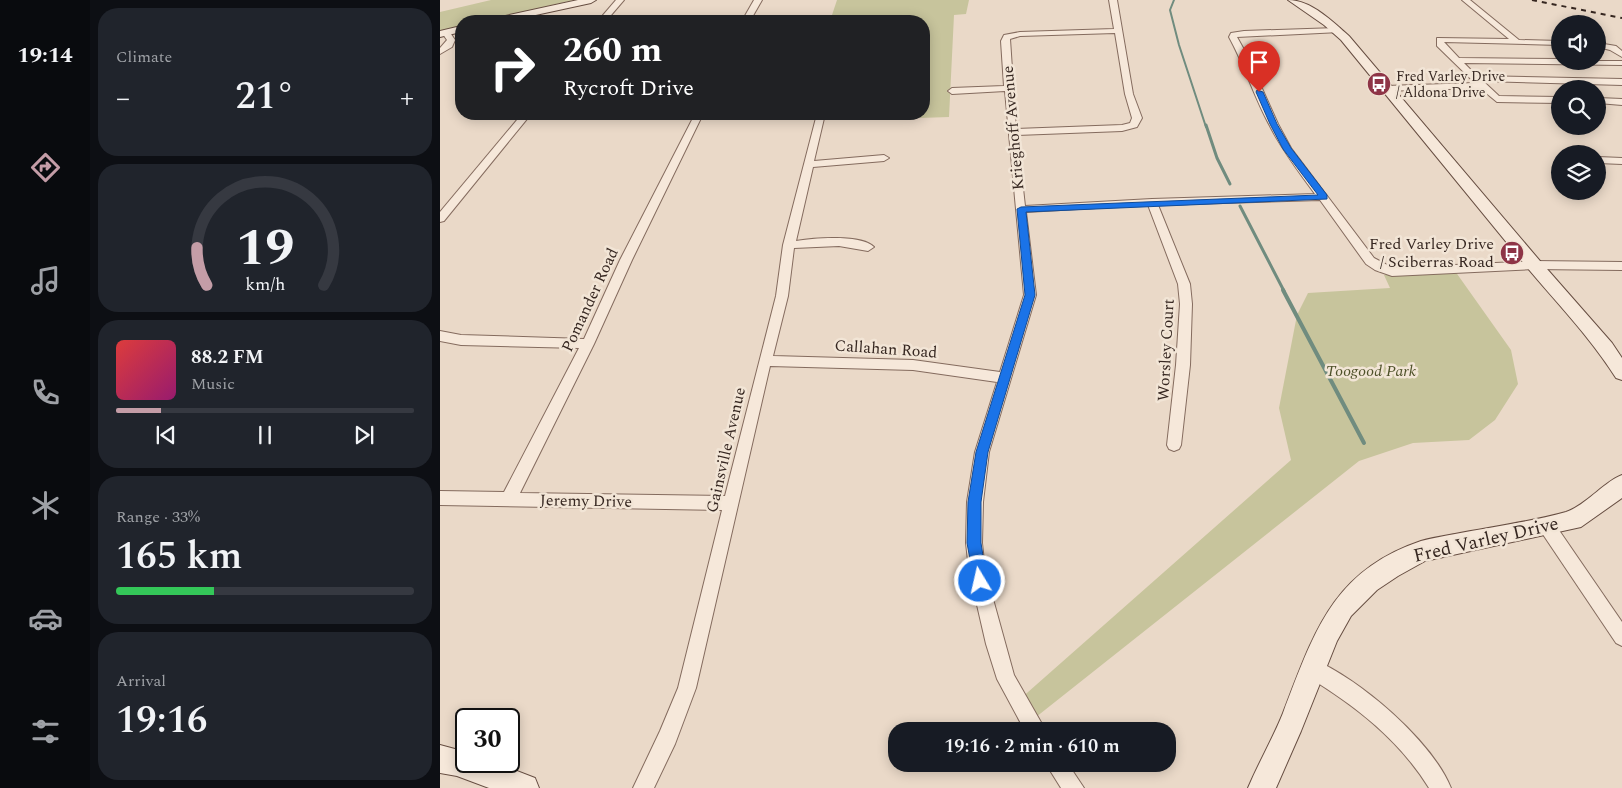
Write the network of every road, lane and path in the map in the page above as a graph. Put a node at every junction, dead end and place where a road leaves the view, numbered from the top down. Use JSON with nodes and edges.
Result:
{"nodes":[{"id":1,"x":591,"y":0,"type":"edge"},
{"id":2,"x":620,"y":0,"type":"edge"},
{"id":3,"x":758,"y":0,"type":"edge"},
{"id":4,"x":1113,"y":0,"type":"edge"},
{"id":5,"x":1293,"y":0,"type":"edge"},
{"id":6,"x":1466,"y":0,"type":"edge"},
{"id":7,"x":523,"y":15,"type":"edge"},
{"id":8,"x":607,"y":15,"type":"edge"},
{"id":9,"x":749,"y":15,"type":"edge"},
{"id":10,"x":1337,"y":30,"type":"junction"},
{"id":11,"x":1118,"y":31,"type":"junction"},
{"id":12,"x":443,"y":33,"type":"edge"},
{"id":13,"x":1516,"y":41,"type":"junction"},
{"id":14,"x":1551,"y":43,"type":"edge"},
{"id":15,"x":1606,"y":47,"type":"edge"},
{"id":16,"x":440,"y":52,"type":"edge"},
{"id":17,"x":1622,"y":54,"type":"edge"},
{"id":18,"x":1456,"y":60,"type":"junction"},
{"id":19,"x":1622,"y":63,"type":"edge"},
{"id":20,"x":1475,"y":78,"type":"junction"},
{"id":21,"x":1622,"y":82,"type":"edge"},
{"id":22,"x":1483,"y":85,"type":"junction"},
{"id":23,"x":1009,"y":88,"type":"junction"},
{"id":24,"x":1386,"y":89,"type":"junction"},
{"id":25,"x":952,"y":91,"type":"dead end"},
{"id":26,"x":1551,"y":100,"type":"edge"},
{"id":27,"x":1606,"y":101,"type":"edge"},
{"id":28,"x":1622,"y":102,"type":"edge"},
{"id":29,"x":521,"y":120,"type":"edge"},
{"id":30,"x":696,"y":120,"type":"edge"},
{"id":31,"x":820,"y":120,"type":"edge"},
{"id":32,"x":1012,"y":132,"type":"junction"},
{"id":33,"x":884,"y":158,"type":"dead end"},
{"id":34,"x":1606,"y":160,"type":"edge"},
{"id":35,"x":1622,"y":161,"type":"edge"},
{"id":36,"x":809,"y":164,"type":"junction"},
{"id":37,"x":1324,"y":197,"type":"junction"},
{"id":38,"x":1152,"y":202,"type":"junction"},
{"id":39,"x":1021,"y":209,"type":"junction"},
{"id":40,"x":440,"y":219,"type":"edge"},
{"id":41,"x":789,"y":245,"type":"junction"},
{"id":42,"x":868,"y":247,"type":"dead end"},
{"id":43,"x":1534,"y":265,"type":"junction"},
{"id":44,"x":1622,"y":266,"type":"edge"},
{"id":45,"x":440,"y":336,"type":"edge"},
{"id":46,"x":588,"y":344,"type":"junction"},
{"id":47,"x":765,"y":361,"type":"junction"},
{"id":48,"x":1622,"y":373,"type":"edge"},
{"id":49,"x":1004,"y":378,"type":"junction"},
{"id":50,"x":1174,"y":445,"type":"dead end"},
{"id":51,"x":1622,"y":484,"type":"edge"},
{"id":52,"x":440,"y":498,"type":"edge"},
{"id":53,"x":509,"y":499,"type":"junction"},
{"id":54,"x":731,"y":504,"type":"junction"},
{"id":55,"x":1546,"y":525,"type":"junction"},
{"id":56,"x":1622,"y":637,"type":"edge"},
{"id":57,"x":1312,"y":668,"type":"junction"},
{"id":58,"x":1031,"y":722,"type":"edge"},
{"id":59,"x":440,"y":759,"type":"edge"},
{"id":60,"x":1062,"y":772,"type":"edge"},
{"id":61,"x":507,"y":785,"type":"edge"},
{"id":62,"x":643,"y":788,"type":"edge"},
{"id":63,"x":1074,"y":788,"type":"edge"},
{"id":64,"x":1262,"y":788,"type":"edge"},
{"id":65,"x":1441,"y":788,"type":"edge"}],
"edges":[{"from":1,"to":7,"type":"street"},
{"from":2,"to":8,"type":"street"},
{"from":3,"to":9,"type":"street"},
{"from":4,"to":11,"type":"street"},
{"from":5,"to":10,"type":"street"},
{"from":6,"to":13,"type":"street"},
{"from":10,"to":24,"type":"street"},
{"from":10,"to":37,"type":"street"},
{"from":11,"to":23,"type":"street","name":"Krieghoff Avenue"},
{"from":11,"to":32,"type":"street"},
{"from":12,"to":16,"type":"street"},
{"from":13,"to":14,"type":"street"},
{"from":13,"to":18,"type":"street"},
{"from":15,"to":17,"type":"street"},
{"from":18,"to":19,"type":"street"},
{"from":18,"to":20,"type":"street"},
{"from":20,"to":21,"type":"street"},
{"from":20,"to":22,"type":"street"},
{"from":22,"to":24,"type":"street"},
{"from":22,"to":26,"type":"street"},
{"from":23,"to":25,"type":"street"},
{"from":23,"to":32,"type":"street","name":"Krieghoff Avenue"},
{"from":24,"to":43,"type":"street"},
{"from":27,"to":28,"type":"street"},
{"from":29,"to":40,"type":"street"},
{"from":30,"to":46,"type":"street","name":"Pomander Road"},
{"from":31,"to":36,"type":"street","name":"Gainsville Avenue"},
{"from":32,"to":39,"type":"street","name":"Krieghoff Avenue"},
{"from":33,"to":36,"type":"street"},
{"from":34,"to":35,"type":"street"},
{"from":36,"to":41,"type":"street","name":"Gainsville Avenue"},
{"from":37,"to":38,"type":"street"},
{"from":37,"to":43,"type":"street"},
{"from":38,"to":39,"type":"street"},
{"from":38,"to":50,"type":"street","name":"Worsley Court"},
{"from":39,"to":49,"type":"street","name":"Krieghoff Avenue"},
{"from":41,"to":42,"type":"street"},
{"from":41,"to":47,"type":"street","name":"Gainsville Avenue"},
{"from":43,"to":44,"type":"street"},
{"from":43,"to":48,"type":"street"},
{"from":45,"to":46,"type":"street"},
{"from":46,"to":53,"type":"street","name":"Pomander Road"},
{"from":47,"to":49,"type":"street","name":"Callahan Road"},
{"from":47,"to":54,"type":"street","name":"Gainsville Avenue"},
{"from":49,"to":58,"type":"street","name":"Krieghoff Avenue"},
{"from":51,"to":55,"type":"street","name":"Fred Varley Drive"},
{"from":52,"to":53,"type":"street","name":"Jeremy Drive"},
{"from":53,"to":54,"type":"street","name":"Jeremy Drive"},
{"from":54,"to":62,"type":"street","name":"Gainsville Avenue"},
{"from":55,"to":56,"type":"street"},
{"from":55,"to":57,"type":"street","name":"Fred Varley Drive"},
{"from":57,"to":64,"type":"street","name":"Fred Varley Drive"},
{"from":57,"to":65,"type":"street"},
{"from":59,"to":61,"type":"street"},
{"from":60,"to":63,"type":"street"}]}
